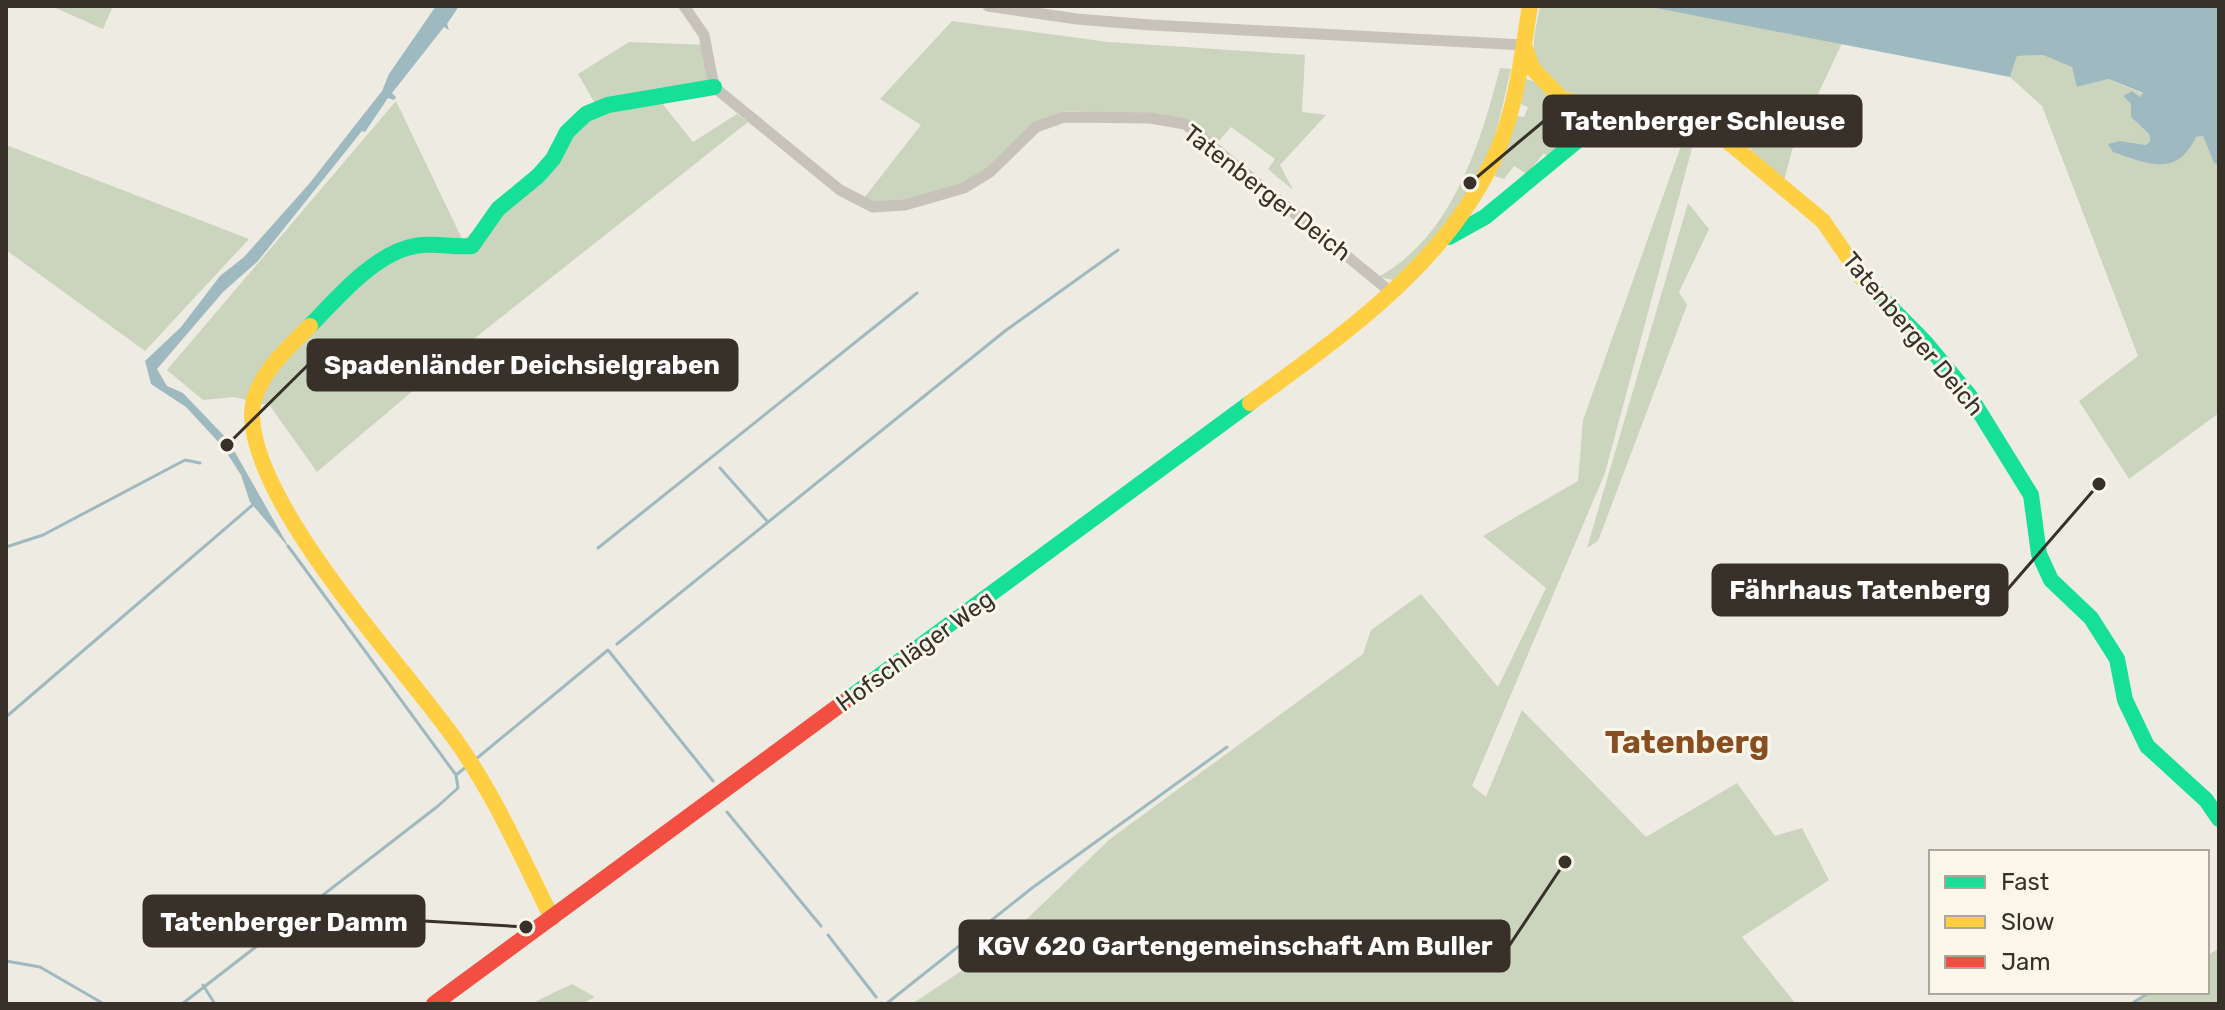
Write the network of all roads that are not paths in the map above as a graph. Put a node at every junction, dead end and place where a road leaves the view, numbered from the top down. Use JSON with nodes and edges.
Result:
{"nodes":[{"id":1,"x":684,"y":6,"type":"edge"},
{"id":2,"x":988,"y":6,"type":"edge"},
{"id":3,"x":1530,"y":6,"type":"edge"},
{"id":4,"x":1524,"y":45,"type":"junction"},
{"id":5,"x":714,"y":87,"type":"junction"},
{"id":6,"x":1606,"y":111,"type":"junction"},
{"id":7,"x":1443,"y":240,"type":"junction"},
{"id":8,"x":1392,"y":293,"type":"junction"},
{"id":9,"x":2219,"y":819,"type":"edge"},
{"id":10,"x":552,"y":918,"type":"junction"},
{"id":11,"x":434,"y":1004,"type":"edge"}],
"edges":[{"from":1,"to":5,"type":"street"},
{"from":2,"to":4,"type":"street"},
{"from":3,"to":4,"type":"street"},
{"from":4,"to":6,"type":"street","name":"Tatenberger Deich"},
{"from":4,"to":7,"type":"street"},
{"from":5,"to":8,"type":"street","name":"Tatenberger Deich"},
{"from":5,"to":10,"type":"street"},
{"from":6,"to":7,"type":"street"},
{"from":6,"to":9,"type":"street","name":"Tatenberger Deich"},
{"from":7,"to":8,"type":"street","name":"Hofschläger Weg"},
{"from":8,"to":10,"type":"street","name":"Hofschläger Weg"},
{"from":10,"to":11,"type":"street","name":"Hofschläger Weg"}]}
